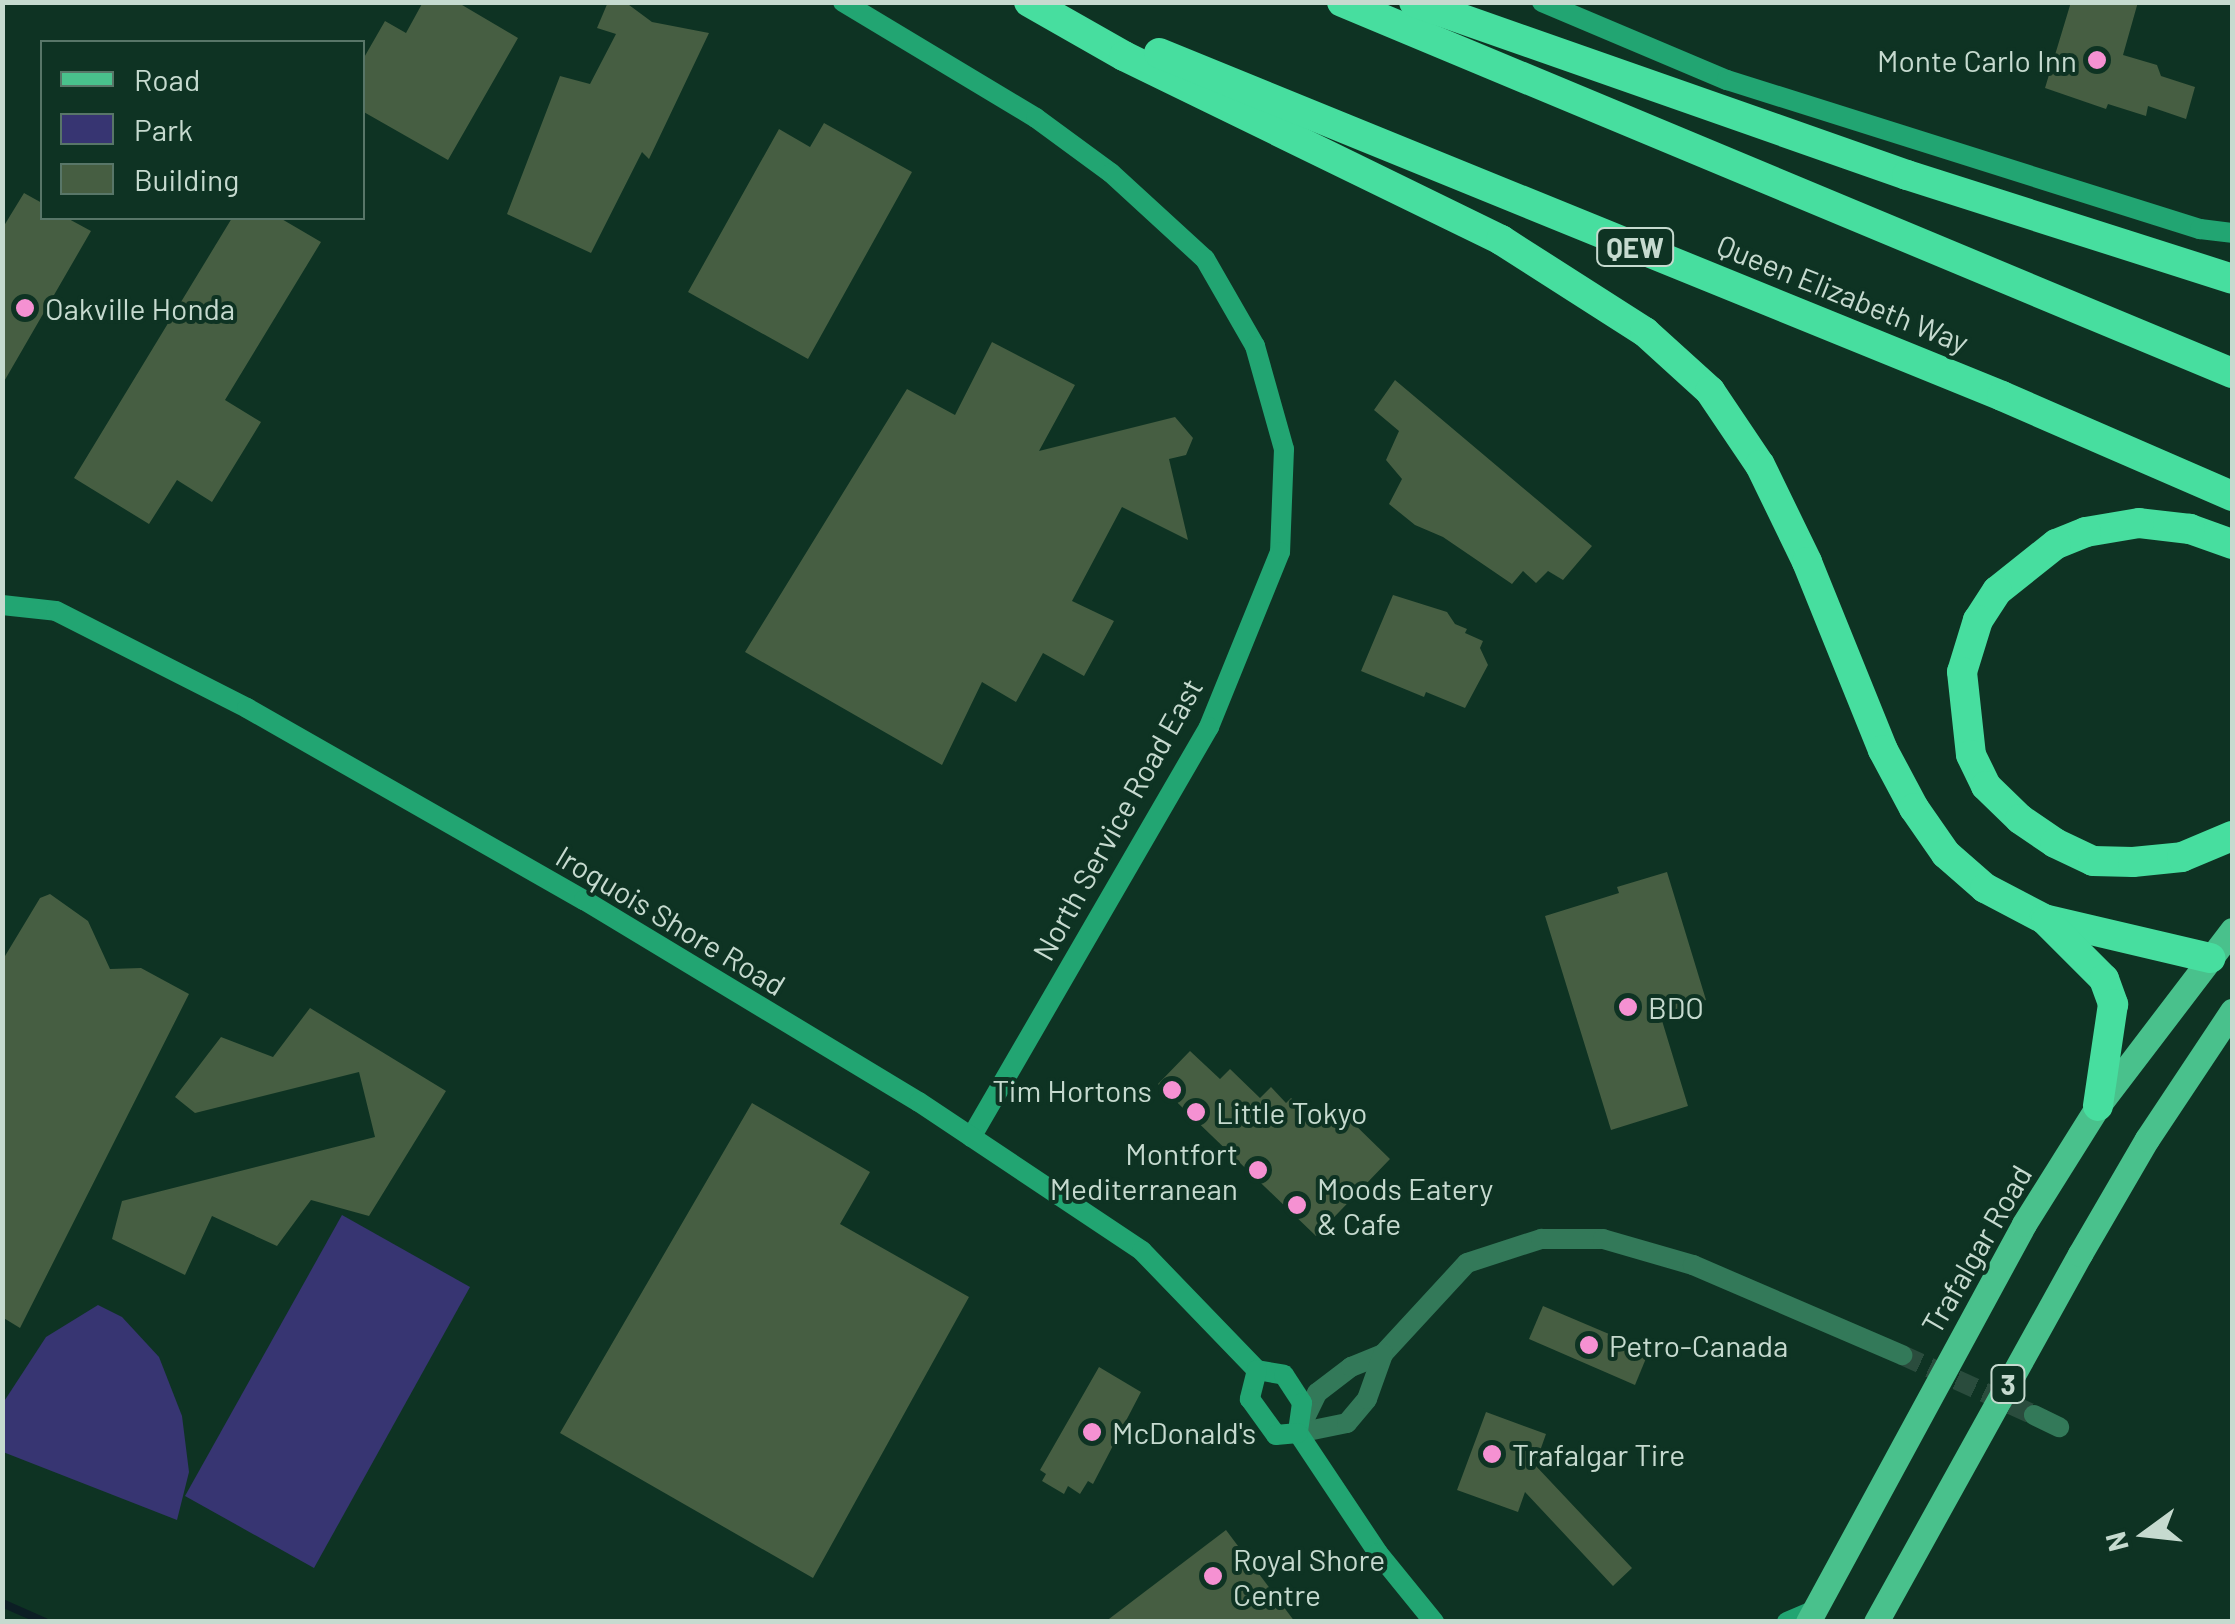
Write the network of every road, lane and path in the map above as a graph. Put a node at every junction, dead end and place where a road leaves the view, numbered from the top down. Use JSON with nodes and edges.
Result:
{"nodes":[{"id":1,"x":843,"y":2,"type":"edge"},
{"id":2,"x":1032,"y":2,"type":"edge"},
{"id":3,"x":1342,"y":2,"type":"edge"},
{"id":4,"x":1414,"y":2,"type":"edge"},
{"id":5,"x":1542,"y":2,"type":"edge"},
{"id":6,"x":2232,"y":232,"type":"edge"},
{"id":7,"x":2232,"y":279,"type":"edge"},
{"id":8,"x":2232,"y":373,"type":"edge"},
{"id":9,"x":2232,"y":496,"type":"edge"},
{"id":10,"x":2232,"y":544,"type":"edge"},
{"id":11,"x":2,"y":605,"type":"edge"},
{"id":12,"x":2232,"y":836,"type":"edge"},
{"id":13,"x":2044,"y":919,"type":"junction"},
{"id":14,"x":2232,"y":930,"type":"edge"},
{"id":15,"x":2221,"y":959,"type":"edge"},
{"id":16,"x":2232,"y":1011,"type":"edge"},
{"id":17,"x":2098,"y":1106,"type":"junction"},
{"id":18,"x":971,"y":1138,"type":"junction"},
{"id":19,"x":1383,"y":1354,"type":"junction"},
{"id":20,"x":1902,"y":1355,"type":"tunnel mouth"},
{"id":21,"x":1256,"y":1370,"type":"junction"},
{"id":22,"x":2034,"y":1414,"type":"tunnel mouth"},
{"id":23,"x":2059,"y":1427,"type":"dead end"},
{"id":24,"x":1298,"y":1432,"type":"junction"},
{"id":25,"x":1810,"y":1616,"type":"edge"},
{"id":26,"x":1434,"y":1622,"type":"edge"},
{"id":27,"x":1787,"y":1622,"type":"edge"},
{"id":28,"x":1876,"y":1622,"type":"edge"}],
"edges":[{"from":1,"to":18,"type":"street","name":"North Service Road East"},
{"from":2,"to":9,"type":"highway","name":"Queen Elizabeth Way","number":"QEW"},
{"from":2,"to":13,"type":"highway"},
{"from":3,"to":8,"type":"highway"},
{"from":4,"to":7,"type":"highway"},
{"from":5,"to":6,"type":"street"},
{"from":10,"to":12,"type":"highway"},
{"from":11,"to":18,"type":"street","name":"Iroquois Shore Road"},
{"from":13,"to":15,"type":"highway"},
{"from":13,"to":17,"type":"highway"},
{"from":14,"to":15,"type":"main road","name":"Trafalgar Road","number":"3"},
{"from":15,"to":17,"type":"main road","name":"Trafalgar Road","number":"3"},
{"from":16,"to":28,"type":"main road","number":"3"},
{"from":17,"to":25,"type":"main road","name":"Trafalgar Road","number":"3"},
{"from":18,"to":21,"type":"street","name":"Iroquois Shore Road"},
{"from":19,"to":20,"type":"street"},
{"from":19,"to":24,"type":"street"},
{"from":19,"to":24,"type":"street"},
{"from":21,"to":24,"type":"street","name":"Iroquois Shore Road"},
{"from":21,"to":24,"type":"street","name":"Iroquois Shore Road"},
{"from":22,"to":23,"type":"street"},
{"from":24,"to":26,"type":"street","name":"Iroquois Shore Road"},
{"from":25,"to":27,"type":"street"}]}
